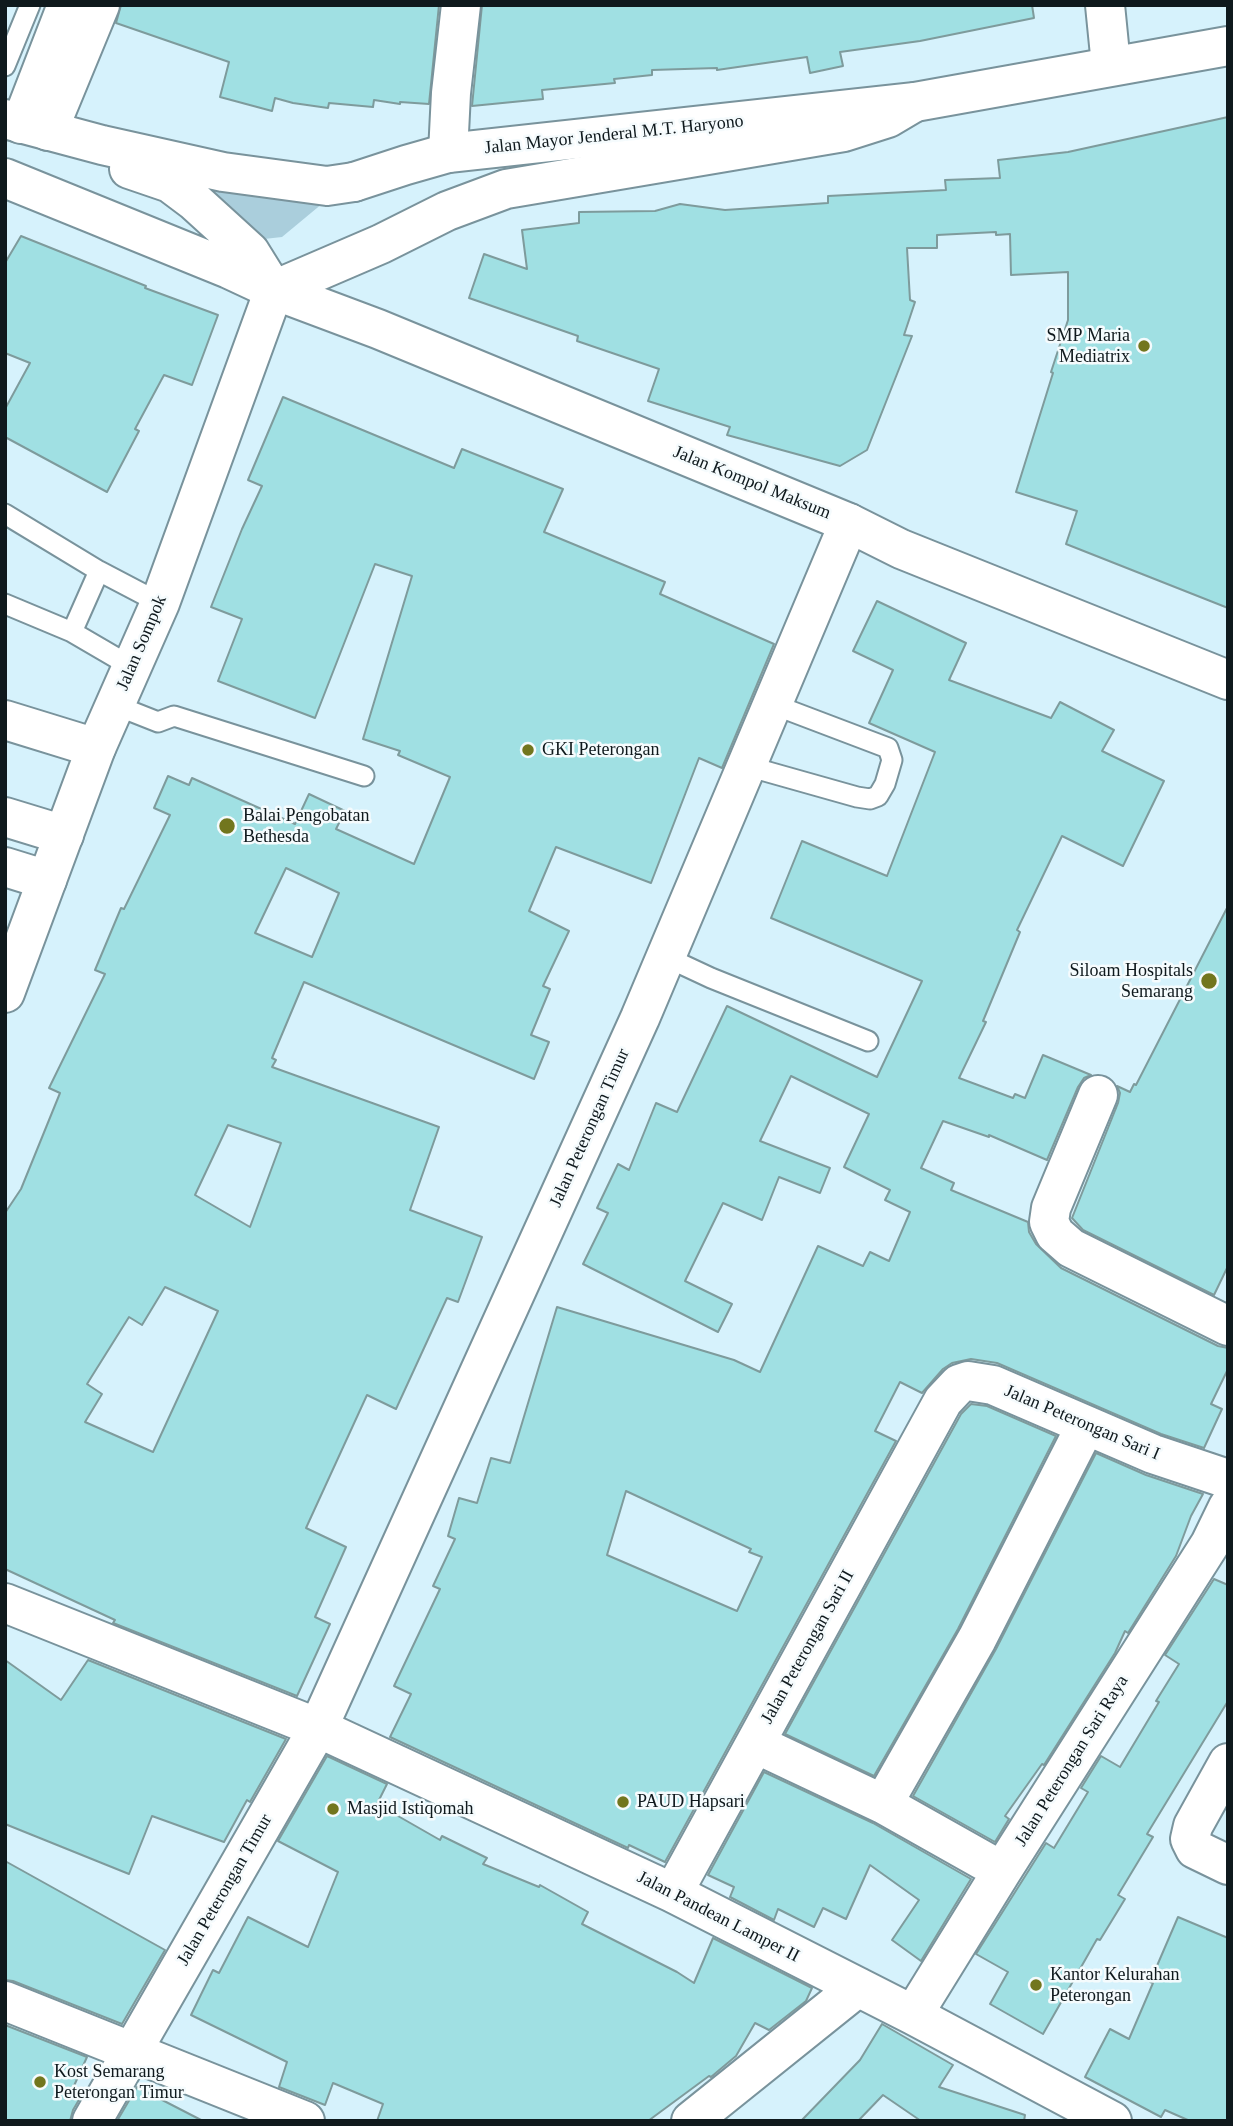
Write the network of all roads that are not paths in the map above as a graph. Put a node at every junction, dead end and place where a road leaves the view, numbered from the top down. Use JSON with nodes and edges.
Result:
{"nodes":[{"id":1,"x":30,"y":5,"type":"edge"},
{"id":2,"x":68,"y":5,"type":"edge"},
{"id":3,"x":100,"y":5,"type":"edge"},
{"id":4,"x":461,"y":5,"type":"edge"},
{"id":5,"x":1105,"y":5,"type":"edge"},
{"id":6,"x":1228,"y":46,"type":"edge"},
{"id":7,"x":1111,"y":65,"type":"junction"},
{"id":8,"x":5,"y":66,"type":"edge"},
{"id":9,"x":915,"y":102,"type":"junction"},
{"id":10,"x":25,"y":124,"type":"edge"},
{"id":11,"x":102,"y":145,"type":"junction"},
{"id":12,"x":449,"y":153,"type":"junction"},
{"id":13,"x":5,"y":178,"type":"edge"},
{"id":14,"x":386,"y":242,"type":"junction"},
{"id":15,"x":274,"y":290,"type":"junction"},
{"id":16,"x":378,"y":328,"type":"junction"},
{"id":17,"x":5,"y":514,"type":"edge"},
{"id":18,"x":849,"y":523,"type":"junction"},
{"id":19,"x":99,"y":570,"type":"junction"},
{"id":20,"x":160,"y":603,"type":"junction"},
{"id":21,"x":5,"y":604,"type":"edge"},
{"id":22,"x":72,"y":632,"type":"junction"},
{"id":23,"x":132,"y":667,"type":"junction"},
{"id":24,"x":1228,"y":680,"type":"edge"},
{"id":25,"x":772,"y":704,"type":"junction"},
{"id":26,"x":115,"y":705,"type":"junction"},
{"id":27,"x":5,"y":720,"type":"edge"},
{"id":28,"x":96,"y":748,"type":"junction"},
{"id":29,"x":747,"y":766,"type":"junction"},
{"id":30,"x":364,"y":776,"type":"dead end"},
{"id":31,"x":5,"y":817,"type":"edge"},
{"id":32,"x":64,"y":835,"type":"junction"},
{"id":33,"x":5,"y":867,"type":"edge"},
{"id":34,"x":47,"y":880,"type":"junction"},
{"id":35,"x":666,"y":957,"type":"junction"},
{"id":36,"x":5,"y":993,"type":"edge"},
{"id":37,"x":869,"y":1041,"type":"dead end"},
{"id":38,"x":1098,"y":1095,"type":"dead end"},
{"id":39,"x":1228,"y":1326,"type":"edge"},
{"id":40,"x":943,"y":1401,"type":"joint"},
{"id":41,"x":1086,"y":1425,"type":"junction"},
{"id":42,"x":1228,"y":1479,"type":"edge"},
{"id":43,"x":1228,"y":1507,"type":"edge"},
{"id":44,"x":5,"y":1603,"type":"edge"},
{"id":45,"x":318,"y":1728,"type":"junction"},
{"id":46,"x":756,"y":1744,"type":"junction"},
{"id":47,"x":1228,"y":1763,"type":"edge"},
{"id":48,"x":883,"y":1804,"type":"junction"},
{"id":49,"x":1228,"y":1865,"type":"edge"},
{"id":50,"x":1002,"y":1871,"type":"junction"},
{"id":51,"x":674,"y":1893,"type":"junction"},
{"id":52,"x":858,"y":1987,"type":"junction"},
{"id":53,"x":5,"y":2001,"type":"edge"},
{"id":54,"x":914,"y":2015,"type":"junction"},
{"id":55,"x":132,"y":2053,"type":"junction"},
{"id":56,"x":1068,"y":2111,"type":"edge"},
{"id":57,"x":92,"y":2121,"type":"edge"},
{"id":58,"x":305,"y":2121,"type":"edge"},
{"id":59,"x":691,"y":2121,"type":"edge"},
{"id":60,"x":1112,"y":2121,"type":"edge"}],
"edges":[{"from":1,"to":8,"type":"lane"},
{"from":2,"to":10,"type":"main road"},
{"from":3,"to":10,"type":"main road"},
{"from":4,"to":12,"type":"main road"},
{"from":5,"to":7,"type":"main road"},
{"from":6,"to":7,"type":"main road","name":"Jalan Mayor Jenderal M.T. Haryono"},
{"from":7,"to":9,"type":"main road","name":"Jalan Mayor Jenderal M.T. Haryono"},
{"from":9,"to":12,"type":"main road","name":"Jalan Mayor Jenderal M.T. Haryono"},
{"from":9,"to":14,"type":"main road"},
{"from":10,"to":11,"type":"main road","name":"Jalan Mayor Jenderal M.T. Haryono"},
{"from":11,"to":12,"type":"main road","name":"Jalan Mayor Jenderal M.T. Haryono"},
{"from":11,"to":15,"type":"main road"},
{"from":13,"to":15,"type":"main road"},
{"from":14,"to":15,"type":"main road"},
{"from":14,"to":16,"type":"main road"},
{"from":15,"to":16,"type":"main road","name":"Jalan Kompol Maksum"},
{"from":15,"to":20,"type":"main road","name":"Jalan Sompok"},
{"from":16,"to":18,"type":"main road","name":"Jalan Kompol Maksum"},
{"from":17,"to":19,"type":"lane"},
{"from":18,"to":24,"type":"main road","name":"Jalan Kompol Maksum"},
{"from":18,"to":25,"type":"main road","name":"Jalan Peterongan Timur"},
{"from":19,"to":20,"type":"lane"},
{"from":19,"to":22,"type":"lane"},
{"from":20,"to":23,"type":"main road","name":"Jalan Sompok"},
{"from":21,"to":22,"type":"lane"},
{"from":22,"to":23,"type":"lane"},
{"from":23,"to":26,"type":"main road","name":"Jalan Sompok"},
{"from":25,"to":29,"type":"main road","name":"Jalan Peterongan Timur"},
{"from":25,"to":29,"type":"lane"},
{"from":26,"to":28,"type":"main road","name":"Jalan Sompok"},
{"from":26,"to":30,"type":"lane"},
{"from":27,"to":28,"type":"main road"},
{"from":28,"to":32,"type":"main road","name":"Jalan Sompok"},
{"from":29,"to":35,"type":"main road","name":"Jalan Peterongan Timur"},
{"from":31,"to":32,"type":"main road"},
{"from":32,"to":34,"type":"main road","name":"Jalan Sompok"},
{"from":33,"to":34,"type":"main road"},
{"from":34,"to":36,"type":"main road","name":"Jalan Sompok"},
{"from":35,"to":37,"type":"lane"},
{"from":35,"to":45,"type":"main road","name":"Jalan Peterongan Timur"},
{"from":38,"to":39,"type":"main road"},
{"from":40,"to":41,"type":"main road","name":"Jalan Peterongan Sari I"},
{"from":40,"to":46,"type":"main road","name":"Jalan Peterongan Sari II"},
{"from":41,"to":42,"type":"main road","name":"Jalan Peterongan Sari I"},
{"from":41,"to":48,"type":"main road"},
{"from":43,"to":50,"type":"main road","name":"Jalan Peterongan Sari Raya"},
{"from":44,"to":45,"type":"main road"},
{"from":45,"to":51,"type":"main road","name":"Jalan Pandean Lamper II"},
{"from":45,"to":55,"type":"main road","name":"Jalan Peterongan Timur"},
{"from":46,"to":48,"type":"main road"},
{"from":46,"to":51,"type":"main road","name":"Jalan Peterongan Sari II"},
{"from":47,"to":49,"type":"main road"},
{"from":48,"to":50,"type":"main road"},
{"from":50,"to":54,"type":"main road","name":"Jalan Peterongan Sari Raya"},
{"from":51,"to":52,"type":"main road","name":"Jalan Pandean Lamper II"},
{"from":52,"to":54,"type":"main road","name":"Jalan Pandean Lamper II"},
{"from":52,"to":59,"type":"main road"},
{"from":53,"to":55,"type":"main road"},
{"from":54,"to":56,"type":"main road","name":"Jalan Pandean Lamper II"},
{"from":55,"to":57,"type":"main road","name":"Jalan Peterongan Timur"},
{"from":55,"to":58,"type":"main road"},
{"from":56,"to":60,"type":"main road","name":"Jalan Pandean Lamper II"}]}
